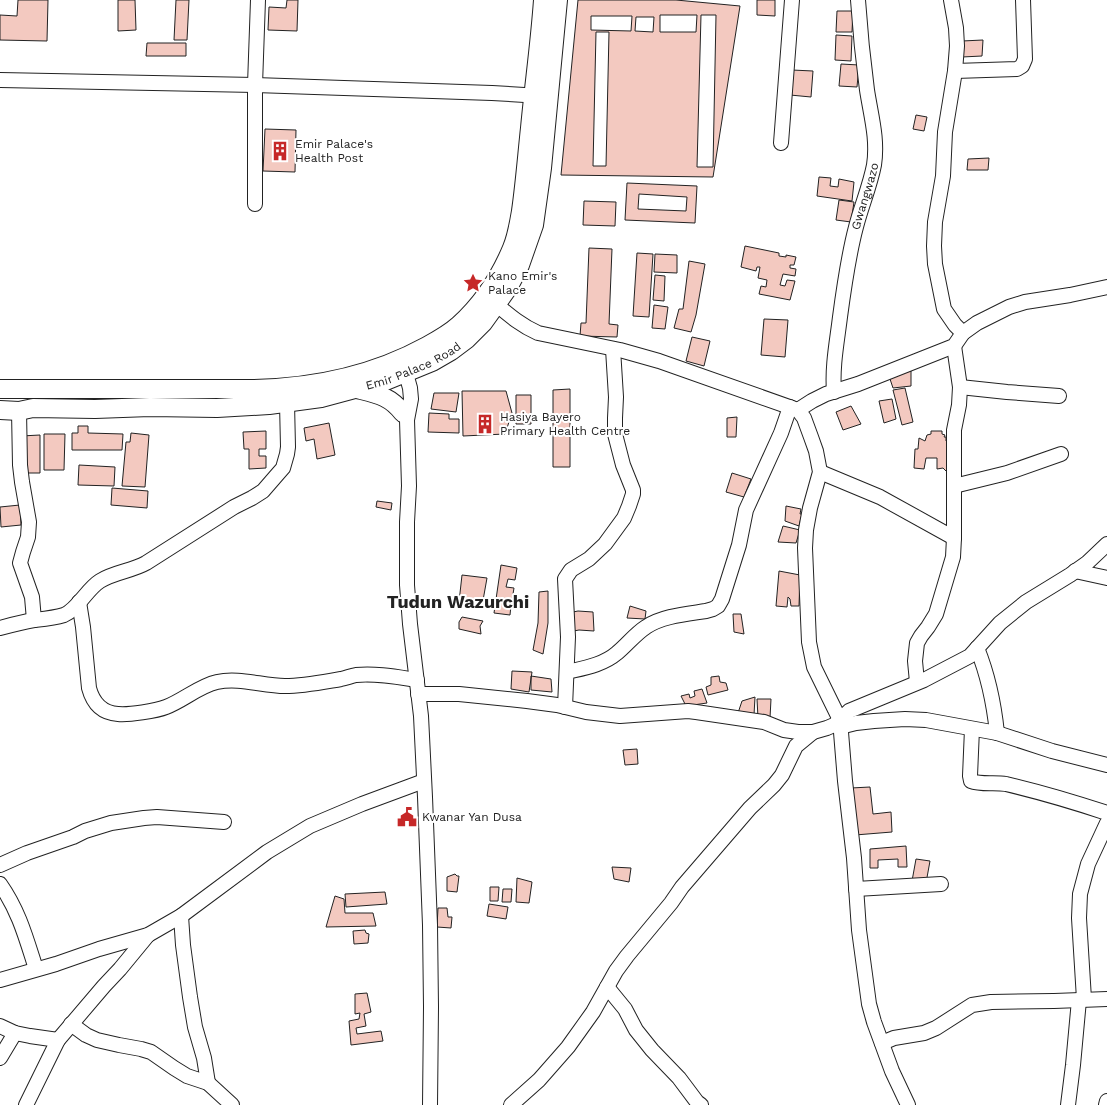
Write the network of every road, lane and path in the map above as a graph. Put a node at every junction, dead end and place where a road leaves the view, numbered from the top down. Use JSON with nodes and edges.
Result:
{"nodes":[{"id":1,"x":258,"y":0,"type":"edge"},
{"id":2,"x":543,"y":0,"type":"edge"},
{"id":3,"x":558,"y":0,"type":"edge"},
{"id":4,"x":792,"y":0,"type":"edge"},
{"id":5,"x":858,"y":0,"type":"edge"},
{"id":6,"x":951,"y":0,"type":"edge"},
{"id":7,"x":1023,"y":0,"type":"edge"},
{"id":8,"x":956,"y":71,"type":"junction"},
{"id":9,"x":0,"y":80,"type":"edge"},
{"id":10,"x":255,"y":84,"type":"junction"},
{"id":11,"x":541,"y":96,"type":"junction"},
{"id":12,"x":781,"y":143,"type":"dead end"},
{"id":13,"x":255,"y":204,"type":"dead end"},
{"id":14,"x":1107,"y":287,"type":"edge"},
{"id":15,"x":497,"y":305,"type":"junction"},
{"id":16,"x":963,"y":333,"type":"junction"},
{"id":17,"x":954,"y":346,"type":"junction"},
{"id":18,"x":614,"y":349,"type":"junction"},
{"id":19,"x":404,"y":366,"type":"junction"},
{"id":20,"x":386,"y":373,"type":"junction"},
{"id":21,"x":960,"y":387,"type":"junction"},
{"id":22,"x":0,"y":389,"type":"edge"},
{"id":23,"x":357,"y":389,"type":"junction"},
{"id":24,"x":834,"y":392,"type":"junction"},
{"id":25,"x":1059,"y":396,"type":"dead end"},
{"id":26,"x":287,"y":403,"type":"junction"},
{"id":27,"x":794,"y":409,"type":"junction"},
{"id":28,"x":0,"y":410,"type":"edge"},
{"id":29,"x":19,"y":411,"type":"junction"},
{"id":30,"x":405,"y":417,"type":"junction"},
{"id":31,"x":1061,"y":454,"type":"dead end"},
{"id":32,"x":820,"y":472,"type":"junction"},
{"id":33,"x":954,"y":486,"type":"junction"},
{"id":34,"x":954,"y":538,"type":"junction"},
{"id":35,"x":1107,"y":544,"type":"edge"},
{"id":36,"x":1075,"y":571,"type":"junction"},
{"id":37,"x":1107,"y":578,"type":"edge"},
{"id":38,"x":79,"y":602,"type":"junction"},
{"id":39,"x":34,"y":620,"type":"junction"},
{"id":40,"x":0,"y":628,"type":"edge"},
{"id":41,"x":977,"y":648,"type":"junction"},
{"id":42,"x":567,"y":672,"type":"junction"},
{"id":43,"x":417,"y":680,"type":"junction"},
{"id":44,"x":918,"y":682,"type":"junction"},
{"id":45,"x":418,"y":694,"type":"junction"},
{"id":46,"x":565,"y":707,"type":"junction"},
{"id":47,"x":840,"y":724,"type":"junction"},
{"id":48,"x":972,"y":729,"type":"junction"},
{"id":49,"x":813,"y":732,"type":"junction"},
{"id":50,"x":997,"y":733,"type":"junction"},
{"id":51,"x":1107,"y":765,"type":"edge"},
{"id":52,"x":424,"y":781,"type":"junction"},
{"id":53,"x":1107,"y":813,"type":"edge"},
{"id":54,"x":224,"y":822,"type":"dead end"},
{"id":55,"x":1107,"y":823,"type":"edge"},
{"id":56,"x":0,"y":865,"type":"edge"},
{"id":57,"x":0,"y":884,"type":"edge"},
{"id":58,"x":942,"y":884,"type":"dead end"},
{"id":59,"x":856,"y":889,"type":"junction"},
{"id":60,"x":182,"y":916,"type":"junction"},
{"id":61,"x":148,"y":935,"type":"junction"},
{"id":62,"x":36,"y":969,"type":"junction"},
{"id":63,"x":0,"y":980,"type":"edge"},
{"id":64,"x":607,"y":987,"type":"junction"},
{"id":65,"x":1107,"y":998,"type":"edge"},
{"id":66,"x":1082,"y":1000,"type":"junction"},
{"id":67,"x":71,"y":1024,"type":"junction"},
{"id":68,"x":0,"y":1026,"type":"edge"},
{"id":69,"x":15,"y":1033,"type":"junction"},
{"id":70,"x":58,"y":1040,"type":"junction"},
{"id":71,"x":882,"y":1043,"type":"junction"},
{"id":72,"x":0,"y":1058,"type":"edge"},
{"id":73,"x":208,"y":1083,"type":"junction"},
{"id":74,"x":1107,"y":1101,"type":"edge"},
{"id":75,"x":26,"y":1105,"type":"edge"},
{"id":76,"x":232,"y":1105,"type":"edge"},
{"id":77,"x":430,"y":1105,"type":"edge"},
{"id":78,"x":511,"y":1105,"type":"edge"},
{"id":79,"x":701,"y":1105,"type":"edge"},
{"id":80,"x":908,"y":1105,"type":"edge"},
{"id":81,"x":1068,"y":1105,"type":"edge"},
{"id":82,"x":1106,"y":1105,"type":"edge"}],
"edges":[{"from":1,"to":10,"type":"street"},
{"from":2,"to":11,"type":"main road","name":"Emir Palace Road"},
{"from":3,"to":11,"type":"main road","name":"Emir Palace Road"},
{"from":4,"to":12,"type":"street"},
{"from":5,"to":24,"type":"street","name":"Gwangwazo"},
{"from":6,"to":8,"type":"street"},
{"from":7,"to":8,"type":"street"},
{"from":8,"to":16,"type":"street"},
{"from":9,"to":10,"type":"street"},
{"from":10,"to":11,"type":"street"},
{"from":10,"to":13,"type":"street"},
{"from":11,"to":15,"type":"main road","name":"Emir Palace Road"},
{"from":11,"to":19,"type":"main road","name":"Emir Palace Road"},
{"from":14,"to":16,"type":"street"},
{"from":15,"to":18,"type":"street"},
{"from":15,"to":19,"type":"main road","name":"Emir Palace Road"},
{"from":16,"to":17,"type":"street"},
{"from":17,"to":21,"type":"street"},
{"from":17,"to":24,"type":"street"},
{"from":18,"to":27,"type":"street"},
{"from":18,"to":42,"type":"street"},
{"from":19,"to":20,"type":"main road","name":"Emir Palace Road"},
{"from":19,"to":30,"type":"street"},
{"from":20,"to":22,"type":"main road","name":"Emir Palace Road"},
{"from":20,"to":23,"type":"main road","name":"Emir Palace Road"},
{"from":20,"to":30,"type":"street"},
{"from":21,"to":25,"type":"street"},
{"from":21,"to":33,"type":"street"},
{"from":23,"to":26,"type":"main road","name":"Emir Palace Road"},
{"from":23,"to":30,"type":"main road"},
{"from":24,"to":27,"type":"street"},
{"from":26,"to":29,"type":"main road","name":"Emir Palace Road"},
{"from":26,"to":38,"type":"street"},
{"from":27,"to":32,"type":"street"},
{"from":27,"to":42,"type":"street"},
{"from":28,"to":29,"type":"main road","name":"Emir Palace Road"},
{"from":29,"to":39,"type":"street"},
{"from":30,"to":43,"type":"street"},
{"from":31,"to":33,"type":"street"},
{"from":32,"to":34,"type":"street"},
{"from":32,"to":47,"type":"street"},
{"from":33,"to":34,"type":"street"},
{"from":34,"to":44,"type":"street"},
{"from":35,"to":36,"type":"street"},
{"from":36,"to":37,"type":"street"},
{"from":36,"to":41,"type":"street"},
{"from":38,"to":39,"type":"street"},
{"from":38,"to":43,"type":"street"},
{"from":39,"to":40,"type":"street"},
{"from":41,"to":44,"type":"street"},
{"from":41,"to":50,"type":"street"},
{"from":42,"to":46,"type":"street"},
{"from":43,"to":45,"type":"street"},
{"from":44,"to":47,"type":"street"},
{"from":45,"to":46,"type":"street"},
{"from":45,"to":52,"type":"street"},
{"from":46,"to":49,"type":"street"},
{"from":47,"to":48,"type":"street"},
{"from":47,"to":49,"type":"street"},
{"from":47,"to":59,"type":"street"},
{"from":48,"to":50,"type":"street"},
{"from":48,"to":53,"type":"street"},
{"from":49,"to":64,"type":"street"},
{"from":50,"to":51,"type":"street"},
{"from":52,"to":60,"type":"street"},
{"from":52,"to":77,"type":"street"},
{"from":54,"to":56,"type":"street"},
{"from":55,"to":66,"type":"street"},
{"from":57,"to":62,"type":"street"},
{"from":58,"to":59,"type":"street"},
{"from":59,"to":71,"type":"street"},
{"from":60,"to":61,"type":"street"},
{"from":60,"to":73,"type":"street"},
{"from":61,"to":62,"type":"street"},
{"from":61,"to":67,"type":"street"},
{"from":62,"to":63,"type":"street"},
{"from":64,"to":78,"type":"street"},
{"from":64,"to":79,"type":"street"},
{"from":65,"to":66,"type":"street"},
{"from":66,"to":71,"type":"street"},
{"from":66,"to":81,"type":"street"},
{"from":67,"to":70,"type":"street"},
{"from":67,"to":73,"type":"street"},
{"from":68,"to":69,"type":"street"},
{"from":69,"to":70,"type":"street"},
{"from":69,"to":72,"type":"street"},
{"from":70,"to":75,"type":"street"},
{"from":71,"to":80,"type":"street"},
{"from":73,"to":76,"type":"street"},
{"from":74,"to":82,"type":"street"}]}
